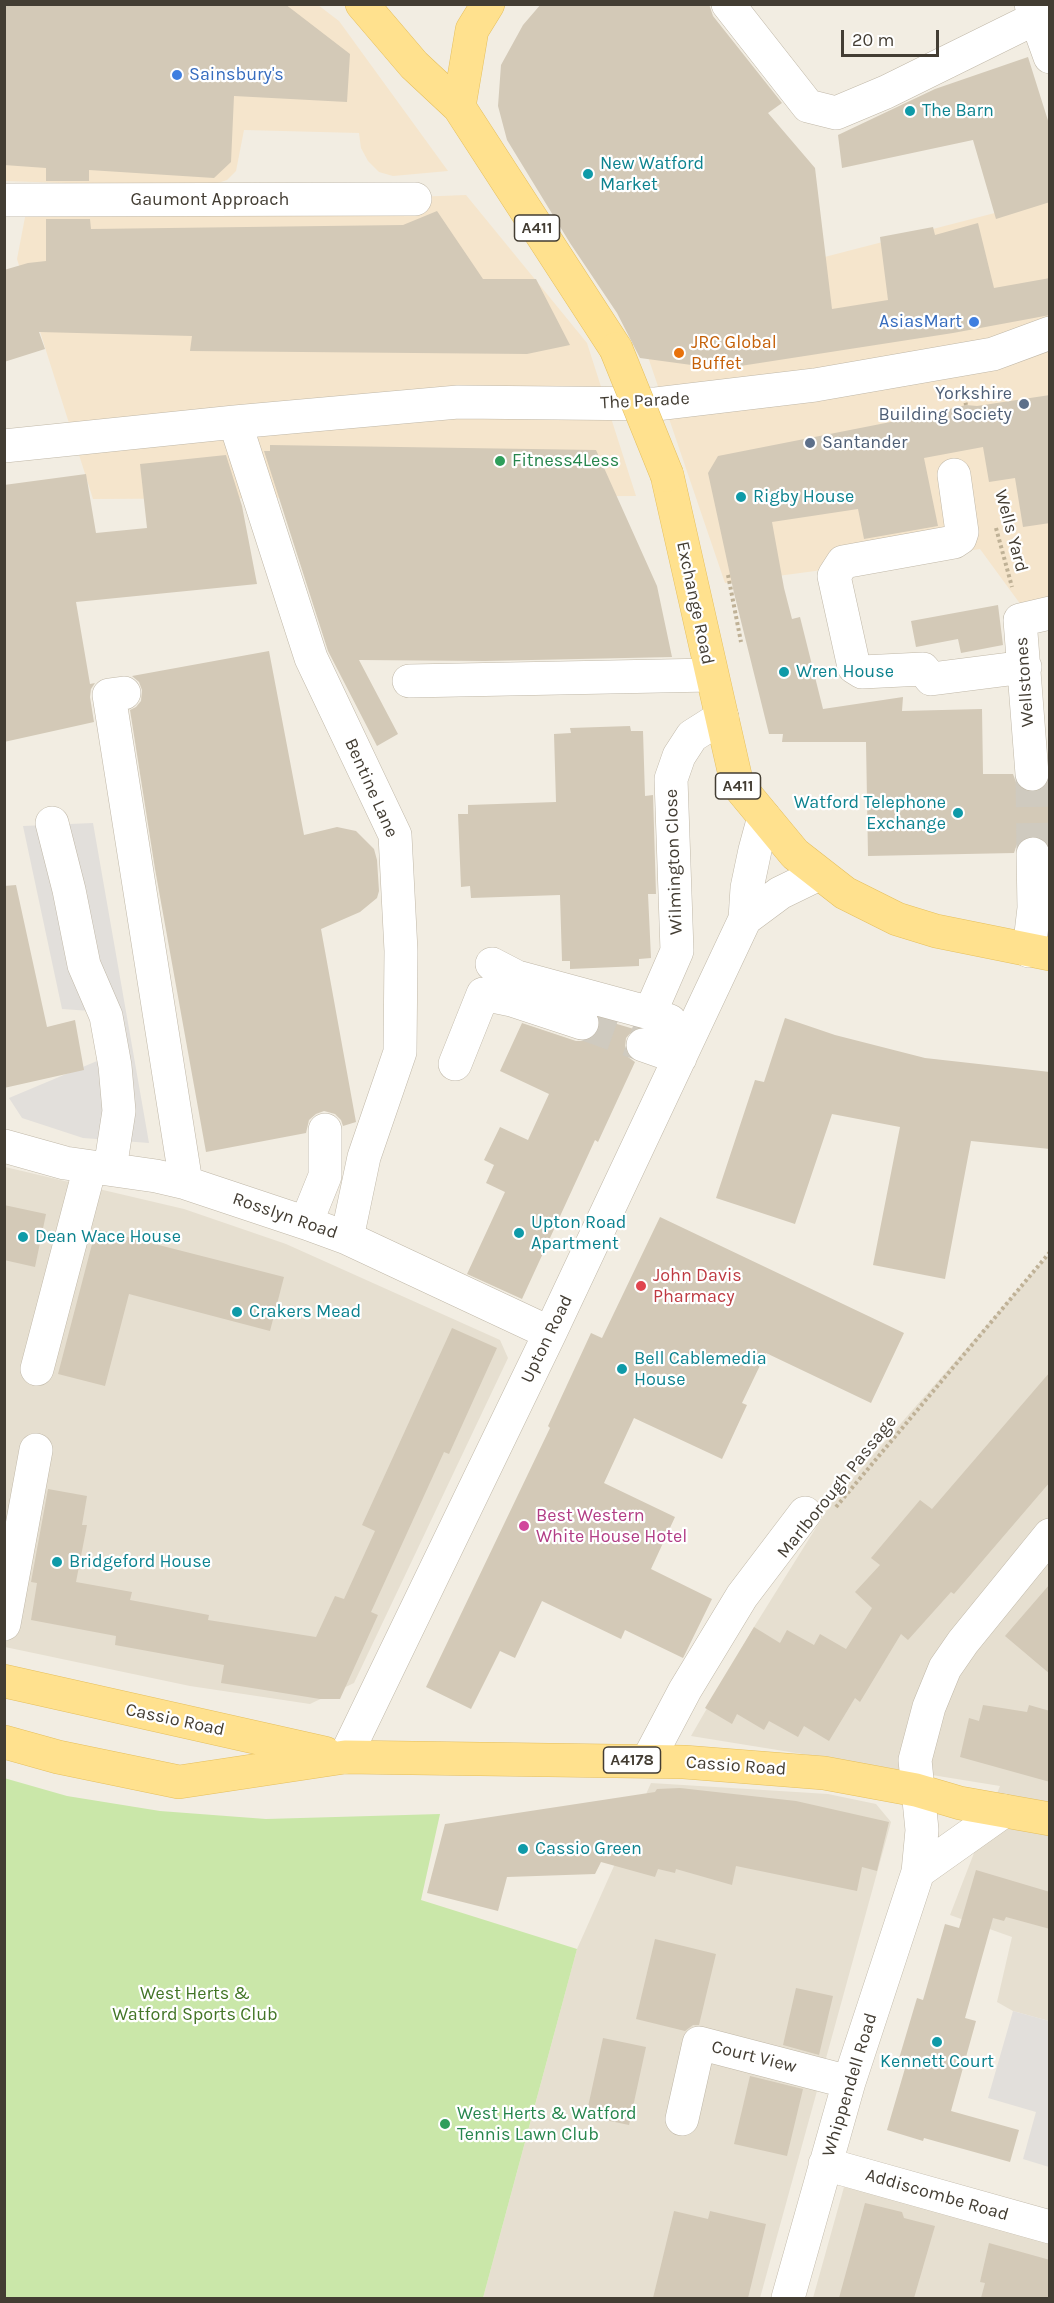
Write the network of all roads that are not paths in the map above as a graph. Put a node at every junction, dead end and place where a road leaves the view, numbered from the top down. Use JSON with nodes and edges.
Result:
{"nodes":[{"id":1,"x":362,"y":4,"type":"edge"},
{"id":2,"x":488,"y":4,"type":"edge"},
{"id":3,"x":728,"y":4,"type":"edge"},
{"id":4,"x":1033,"y":11,"type":"edge"},
{"id":5,"x":1050,"y":57,"type":"edge"},
{"id":6,"x":459,"y":107,"type":"junction"},
{"id":7,"x":4,"y":200,"type":"edge"},
{"id":8,"x":415,"y":200,"type":"dead end"},
{"id":9,"x":1050,"y":333,"type":"edge"},
{"id":10,"x":235,"y":422,"type":"junction"},
{"id":11,"x":4,"y":446,"type":"edge"},
{"id":12,"x":954,"y":475,"type":"dead end"},
{"id":13,"x":1035,"y":616,"type":"edge"},
{"id":14,"x":1025,"y":667,"type":"junction"},
{"id":15,"x":711,"y":675,"type":"junction"},
{"id":16,"x":409,"y":681,"type":"dead end"},
{"id":17,"x":124,"y":693,"type":"dead end"},
{"id":18,"x":722,"y":717,"type":"junction"},
{"id":19,"x":1032,"y":774,"type":"tunnel mouth"},
{"id":20,"x":764,"y":817,"type":"junction"},
{"id":21,"x":52,"y":823,"type":"dead end"},
{"id":22,"x":1032,"y":854,"type":"tunnel mouth"},
{"id":23,"x":819,"y":874,"type":"junction"},
{"id":24,"x":745,"y":919,"type":"junction"},
{"id":25,"x":1039,"y":953,"type":"edge"},
{"id":26,"x":492,"y":964,"type":"dead end"},
{"id":27,"x":650,"y":1014,"type":"junction"},
{"id":28,"x":582,"y":1023,"type":"tunnel mouth"},
{"id":29,"x":686,"y":1044,"type":"junction"},
{"id":30,"x":643,"y":1045,"type":"tunnel mouth"},
{"id":31,"x":455,"y":1064,"type":"dead end"},
{"id":32,"x":326,"y":1130,"type":"dead end"},
{"id":33,"x":4,"y":1146,"type":"edge"},
{"id":34,"x":100,"y":1168,"type":"junction"},
{"id":35,"x":186,"y":1183,"type":"junction"},
{"id":36,"x":306,"y":1223,"type":"junction"},
{"id":37,"x":347,"y":1238,"type":"junction"},
{"id":38,"x":549,"y":1333,"type":"junction"},
{"id":39,"x":37,"y":1370,"type":"dead end"},
{"id":40,"x":36,"y":1450,"type":"dead end"},
{"id":41,"x":820,"y":1511,"type":"road end"},
{"id":42,"x":1047,"y":1542,"type":"edge"},
{"id":43,"x":4,"y":1624,"type":"edge"},
{"id":44,"x":4,"y":1681,"type":"edge"},
{"id":45,"x":4,"y":1742,"type":"edge"},
{"id":46,"x":345,"y":1757,"type":"junction"},
{"id":47,"x":648,"y":1760,"type":"junction"},
{"id":48,"x":916,"y":1790,"type":"junction"},
{"id":49,"x":1004,"y":1811,"type":"junction"},
{"id":50,"x":1050,"y":1820,"type":"edge"},
{"id":51,"x":918,"y":1872,"type":"junction"},
{"id":52,"x":849,"y":2082,"type":"junction"},
{"id":53,"x":682,"y":2119,"type":"dead end"},
{"id":54,"x":825,"y":2164,"type":"junction"},
{"id":55,"x":1050,"y":2227,"type":"edge"},
{"id":56,"x":788,"y":2298,"type":"edge"}],
"edges":[{"from":1,"to":6,"type":"main road","number":"A411"},
{"from":2,"to":6,"type":"main road"},
{"from":3,"to":4,"type":"street"},
{"from":4,"to":5,"type":"street"},
{"from":6,"to":15,"type":"main road","name":"Exchange Road","number":"A411","bridge":true},
{"from":7,"to":8,"type":"street","name":"Gaumont Approach"},
{"from":9,"to":10,"type":"street","name":"The Parade"},
{"from":10,"to":11,"type":"street","name":"The Parade"},
{"from":10,"to":37,"type":"street","name":"Bentine Lane"},
{"from":12,"to":14,"type":"street"},
{"from":13,"to":14,"type":"street","name":"Wellstones"},
{"from":14,"to":19,"type":"street","name":"Wellstones"},
{"from":15,"to":16,"type":"street"},
{"from":15,"to":18,"type":"main road","name":"Exchange Road","number":"A411"},
{"from":17,"to":35,"type":"street"},
{"from":18,"to":20,"type":"main road","name":"Exchange Road","number":"A411"},
{"from":18,"to":27,"type":"street","name":"Wilmington Close"},
{"from":20,"to":23,"type":"main road","name":"Exchange Road","number":"A411"},
{"from":20,"to":24,"type":"street","name":"Upton Road"},
{"from":21,"to":34,"type":"street"},
{"from":22,"to":25,"type":"street"},
{"from":23,"to":24,"type":"street","name":"Upton Road"},
{"from":23,"to":25,"type":"main road","name":"Exchange Road","number":"A411"},
{"from":24,"to":29,"type":"street","name":"Upton Road"},
{"from":26,"to":27,"type":"street"},
{"from":27,"to":29,"type":"street"},
{"from":28,"to":31,"type":"street"},
{"from":29,"to":30,"type":"street"},
{"from":29,"to":38,"type":"street","name":"Upton Road"},
{"from":32,"to":36,"type":"street"},
{"from":33,"to":34,"type":"street","name":"Rosslyn Road"},
{"from":34,"to":35,"type":"street","name":"Rosslyn Road"},
{"from":34,"to":39,"type":"street"},
{"from":35,"to":36,"type":"street","name":"Rosslyn Road"},
{"from":36,"to":37,"type":"street","name":"Rosslyn Road"},
{"from":37,"to":38,"type":"street","name":"Rosslyn Road"},
{"from":38,"to":46,"type":"street","name":"Upton Road"},
{"from":40,"to":43,"type":"street"},
{"from":41,"to":47,"type":"street"},
{"from":42,"to":48,"type":"street","name":"Whippendell Road"},
{"from":44,"to":46,"type":"main road","name":"Cassio Road","number":"A4178"},
{"from":45,"to":46,"type":"main road","name":"Cassio Road","number":"A4178"},
{"from":46,"to":47,"type":"main road","name":"Cassio Road","number":"A4178"},
{"from":47,"to":48,"type":"main road","name":"Cassio Road","number":"A4178"},
{"from":48,"to":49,"type":"main road","name":"Cassio Road","number":"A4178"},
{"from":48,"to":51,"type":"street","name":"Whippendell Road"},
{"from":49,"to":50,"type":"main road","name":"Cassio Road","number":"A4178"},
{"from":49,"to":51,"type":"street"},
{"from":51,"to":52,"type":"street","name":"Whippendell Road"},
{"from":52,"to":53,"type":"street","name":"Court View"},
{"from":52,"to":54,"type":"street","name":"Whippendell Road"},
{"from":54,"to":55,"type":"street","name":"Addiscombe Road"},
{"from":54,"to":56,"type":"street","name":"Whippendell Road"}]}
